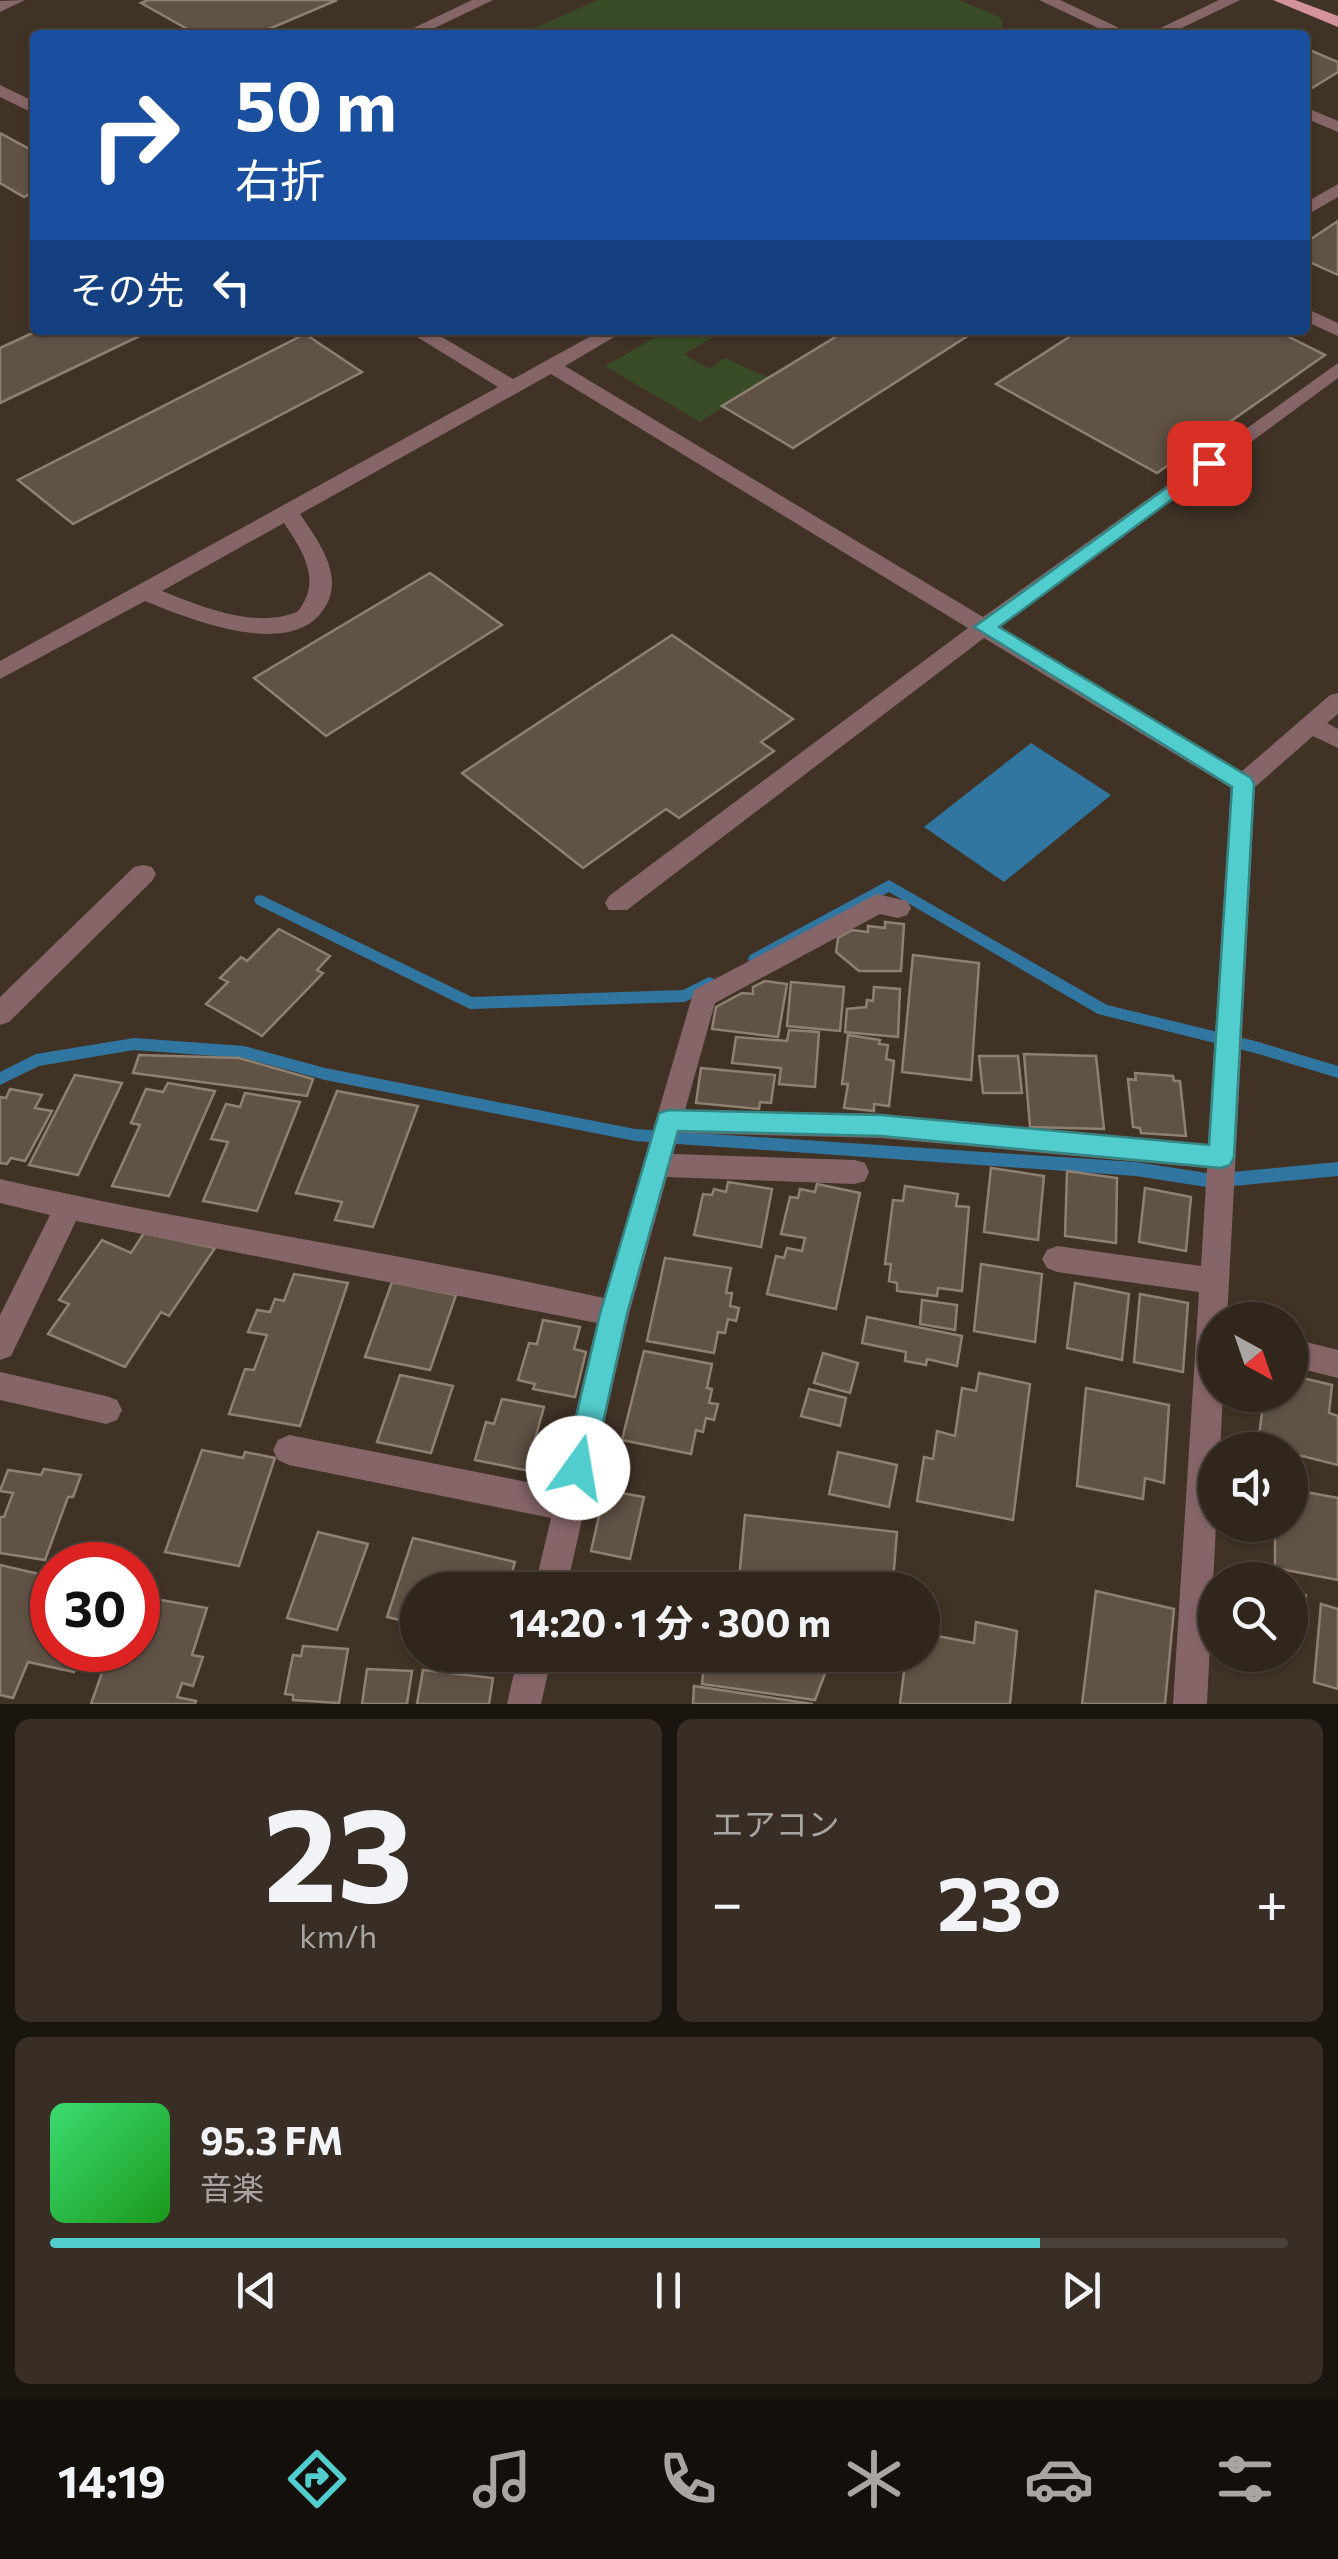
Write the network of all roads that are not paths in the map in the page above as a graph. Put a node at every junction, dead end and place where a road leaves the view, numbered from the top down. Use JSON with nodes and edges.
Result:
{"nodes":[{"id":1,"x":17,"y":0,"type":"edge"},
{"id":2,"x":485,"y":0,"type":"edge"},
{"id":3,"x":1047,"y":0,"type":"edge"},
{"id":4,"x":1232,"y":0,"type":"edge"},
{"id":5,"x":1282,"y":0,"type":"edge"},
{"id":6,"x":0,"y":6,"type":"edge"},
{"id":7,"x":1338,"y":22,"type":"edge"},
{"id":8,"x":418,"y":30,"type":"edge"},
{"id":9,"x":1115,"y":30,"type":"edge"},
{"id":10,"x":1165,"y":30,"type":"edge"},
{"id":11,"x":0,"y":90,"type":"edge"},
{"id":12,"x":30,"y":106,"type":"edge"},
{"id":13,"x":1310,"y":114,"type":"edge"},
{"id":14,"x":1338,"y":127,"type":"edge"},
{"id":15,"x":1338,"y":188,"type":"edge"},
{"id":16,"x":1310,"y":207,"type":"edge"},
{"id":17,"x":1310,"y":316,"type":"edge"},
{"id":18,"x":1338,"y":330,"type":"edge"},
{"id":19,"x":425,"y":335,"type":"edge"},
{"id":20,"x":607,"y":335,"type":"edge"},
{"id":21,"x":551,"y":366,"type":"junction"},
{"id":22,"x":1338,"y":370,"type":"edge"},
{"id":23,"x":513,"y":387,"type":"junction"},
{"id":24,"x":287,"y":511,"type":"junction"},
{"id":25,"x":142,"y":591,"type":"junction"},
{"id":26,"x":984,"y":627,"type":"junction"},
{"id":27,"x":0,"y":671,"type":"edge"},
{"id":28,"x":1338,"y":701,"type":"edge"},
{"id":29,"x":1311,"y":725,"type":"junction"},
{"id":30,"x":1338,"y":740,"type":"edge"},
{"id":31,"x":1243,"y":784,"type":"junction"},
{"id":32,"x":143,"y":874,"type":"dead end"},
{"id":33,"x":618,"y":903,"type":"dead end"},
{"id":34,"x":898,"y":908,"type":"dead end"},
{"id":35,"x":0,"y":1014,"type":"edge"},
{"id":36,"x":668,"y":1121,"type":"junction"},
{"id":37,"x":1221,"y":1157,"type":"junction"},
{"id":38,"x":656,"y":1165,"type":"junction"},
{"id":39,"x":855,"y":1172,"type":"dead end"},
{"id":40,"x":0,"y":1191,"type":"edge"},
{"id":41,"x":68,"y":1208,"type":"junction"},
{"id":42,"x":1056,"y":1258,"type":"dead end"},
{"id":43,"x":1214,"y":1281,"type":"junction"},
{"id":44,"x":1214,"y":1302,"type":"edge"},
{"id":45,"x":614,"y":1314,"type":"junction"},
{"id":46,"x":0,"y":1346,"type":"edge"},
{"id":47,"x":1308,"y":1356,"type":"edge"},
{"id":48,"x":1338,"y":1364,"type":"edge"},
{"id":49,"x":0,"y":1386,"type":"edge"},
{"id":50,"x":106,"y":1410,"type":"dead end"},
{"id":51,"x":1208,"y":1412,"type":"edge"},
{"id":52,"x":289,"y":1450,"type":"dead end"},
{"id":53,"x":569,"y":1506,"type":"junction"},
{"id":54,"x":554,"y":1572,"type":"edge"},
{"id":55,"x":532,"y":1672,"type":"edge"},
{"id":56,"x":524,"y":1704,"type":"edge"},
{"id":57,"x":1190,"y":1704,"type":"edge"}],
"edges":[{"from":1,"to":6,"type":"street"},
{"from":2,"to":8,"type":"street"},
{"from":3,"to":9,"type":"street"},
{"from":4,"to":10,"type":"street"},
{"from":5,"to":7,"type":"main road"},
{"from":11,"to":12,"type":"street"},
{"from":13,"to":14,"type":"street"},
{"from":15,"to":16,"type":"street"},
{"from":17,"to":18,"type":"street"},
{"from":19,"to":23,"type":"street"},
{"from":20,"to":21,"type":"street"},
{"from":21,"to":23,"type":"street"},
{"from":21,"to":26,"type":"street"},
{"from":22,"to":26,"type":"street"},
{"from":23,"to":24,"type":"street"},
{"from":24,"to":25,"type":"street"},
{"from":24,"to":25,"type":"street"},
{"from":25,"to":27,"type":"street"},
{"from":26,"to":31,"type":"street"},
{"from":26,"to":33,"type":"street"},
{"from":28,"to":29,"type":"street"},
{"from":29,"to":30,"type":"street"},
{"from":29,"to":31,"type":"street"},
{"from":31,"to":37,"type":"street"},
{"from":32,"to":35,"type":"street"},
{"from":34,"to":36,"type":"street"},
{"from":36,"to":37,"type":"street"},
{"from":36,"to":38,"type":"street"},
{"from":37,"to":43,"type":"street"},
{"from":38,"to":39,"type":"street"},
{"from":38,"to":45,"type":"street"},
{"from":40,"to":41,"type":"street"},
{"from":41,"to":45,"type":"street"},
{"from":41,"to":46,"type":"street"},
{"from":42,"to":43,"type":"street"},
{"from":43,"to":44,"type":"street"},
{"from":45,"to":53,"type":"street"},
{"from":47,"to":48,"type":"street"},
{"from":49,"to":50,"type":"street"},
{"from":51,"to":57,"type":"street"},
{"from":52,"to":53,"type":"street"},
{"from":53,"to":54,"type":"street"},
{"from":55,"to":56,"type":"street"}]}
